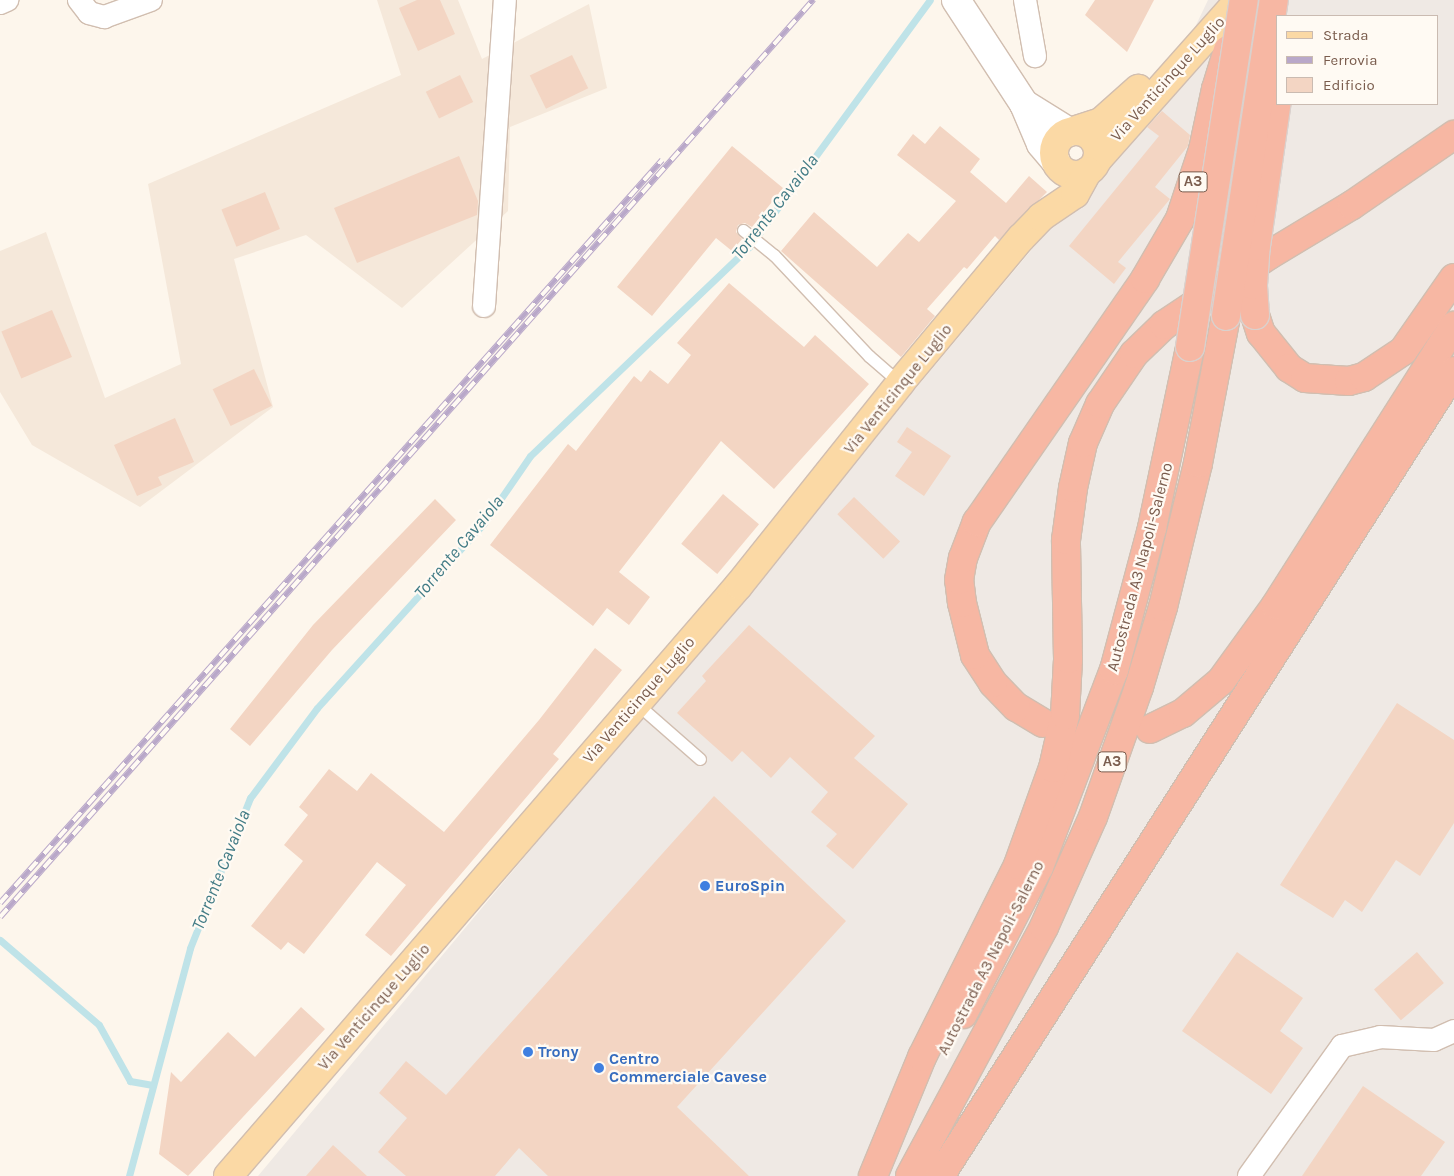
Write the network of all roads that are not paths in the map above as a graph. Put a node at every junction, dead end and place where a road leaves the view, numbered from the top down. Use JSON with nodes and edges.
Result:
{"nodes":[{"id":1,"x":7,"y":0,"type":"edge"},
{"id":2,"x":80,"y":0,"type":"edge"},
{"id":3,"x":151,"y":0,"type":"edge"},
{"id":4,"x":506,"y":0,"type":"edge"},
{"id":5,"x":956,"y":0,"type":"edge"},
{"id":6,"x":1025,"y":0,"type":"edge"},
{"id":7,"x":1274,"y":0,"type":"edge"},
{"id":8,"x":1284,"y":0,"type":"edge"},
{"id":9,"x":1236,"y":1,"type":"edge"},
{"id":10,"x":0,"y":3,"type":"edge"},
{"id":11,"x":1284,"y":15,"type":"edge"},
{"id":12,"x":1035,"y":56,"type":"dead end"},
{"id":13,"x":1024,"y":104,"type":"junction"},
{"id":14,"x":1276,"y":105,"type":"edge"},
{"id":15,"x":1072,"y":131,"type":"junction"},
{"id":16,"x":1454,"y":134,"type":"edge"},
{"id":17,"x":1058,"y":164,"type":"junction"},
{"id":18,"x":1093,"y":165,"type":"junction"},
{"id":19,"x":1041,"y":218,"type":"junction"},
{"id":20,"x":743,"y":230,"type":"dead end"},
{"id":21,"x":1454,"y":278,"type":"edge"},
{"id":22,"x":484,"y":306,"type":"dead end"},
{"id":23,"x":1454,"y":326,"type":"edge"},
{"id":24,"x":1454,"y":371,"type":"edge"},
{"id":25,"x":900,"y":383,"type":"junction"},
{"id":26,"x":636,"y":703,"type":"junction"},
{"id":27,"x":1043,"y":723,"type":"dead end"},
{"id":28,"x":1150,"y":729,"type":"dead end"},
{"id":29,"x":700,"y":759,"type":"dead end"},
{"id":30,"x":1454,"y":1031,"type":"edge"},
{"id":31,"x":228,"y":1176,"type":"edge"},
{"id":32,"x":873,"y":1176,"type":"edge"},
{"id":33,"x":910,"y":1176,"type":"edge"},
{"id":34,"x":940,"y":1176,"type":"edge"},
{"id":35,"x":1249,"y":1176,"type":"edge"}],
"edges":[{"from":1,"to":10,"type":"street"},
{"from":2,"to":3,"type":"street"},
{"from":4,"to":22,"type":"street"},
{"from":5,"to":13,"type":"street"},
{"from":6,"to":12,"type":"street"},
{"from":7,"to":33,"type":"highway","name":"Autostrada A3 Napoli-Salerno","number":"A3","bridge":true},
{"from":8,"to":11,"type":"highway"},
{"from":9,"to":15,"type":"main road","name":"Via Venticinque Luglio"},
{"from":9,"to":18,"type":"main road","name":"Via Venticinque Luglio"},
{"from":9,"to":27,"type":"highway","number":"A3","bridge":true},
{"from":9,"to":32,"type":"highway","name":"Autostrada A3 Napoli-Salerno","number":"A3","bridge":true},
{"from":13,"to":15,"type":"street"},
{"from":13,"to":17,"type":"street"},
{"from":14,"to":21,"type":"highway","bridge":true},
{"from":15,"to":17,"type":"main road","name":"Via Venticinque Luglio"},
{"from":15,"to":18,"type":"main road","name":"Via Venticinque Luglio"},
{"from":16,"to":32,"type":"highway"},
{"from":17,"to":18,"type":"main road"},
{"from":17,"to":19,"type":"main road","name":"Via Venticinque Luglio"},
{"from":18,"to":19,"type":"main road","name":"Via Venticinque Luglio"},
{"from":19,"to":25,"type":"main road","name":"Via Venticinque Luglio"},
{"from":20,"to":25,"type":"lane"},
{"from":23,"to":28,"type":"highway"},
{"from":24,"to":34,"type":"highway"},
{"from":25,"to":26,"type":"main road","name":"Via Venticinque Luglio"},
{"from":26,"to":29,"type":"lane"},
{"from":26,"to":31,"type":"main road","name":"Via Venticinque Luglio"},
{"from":30,"to":35,"type":"street"}]}
